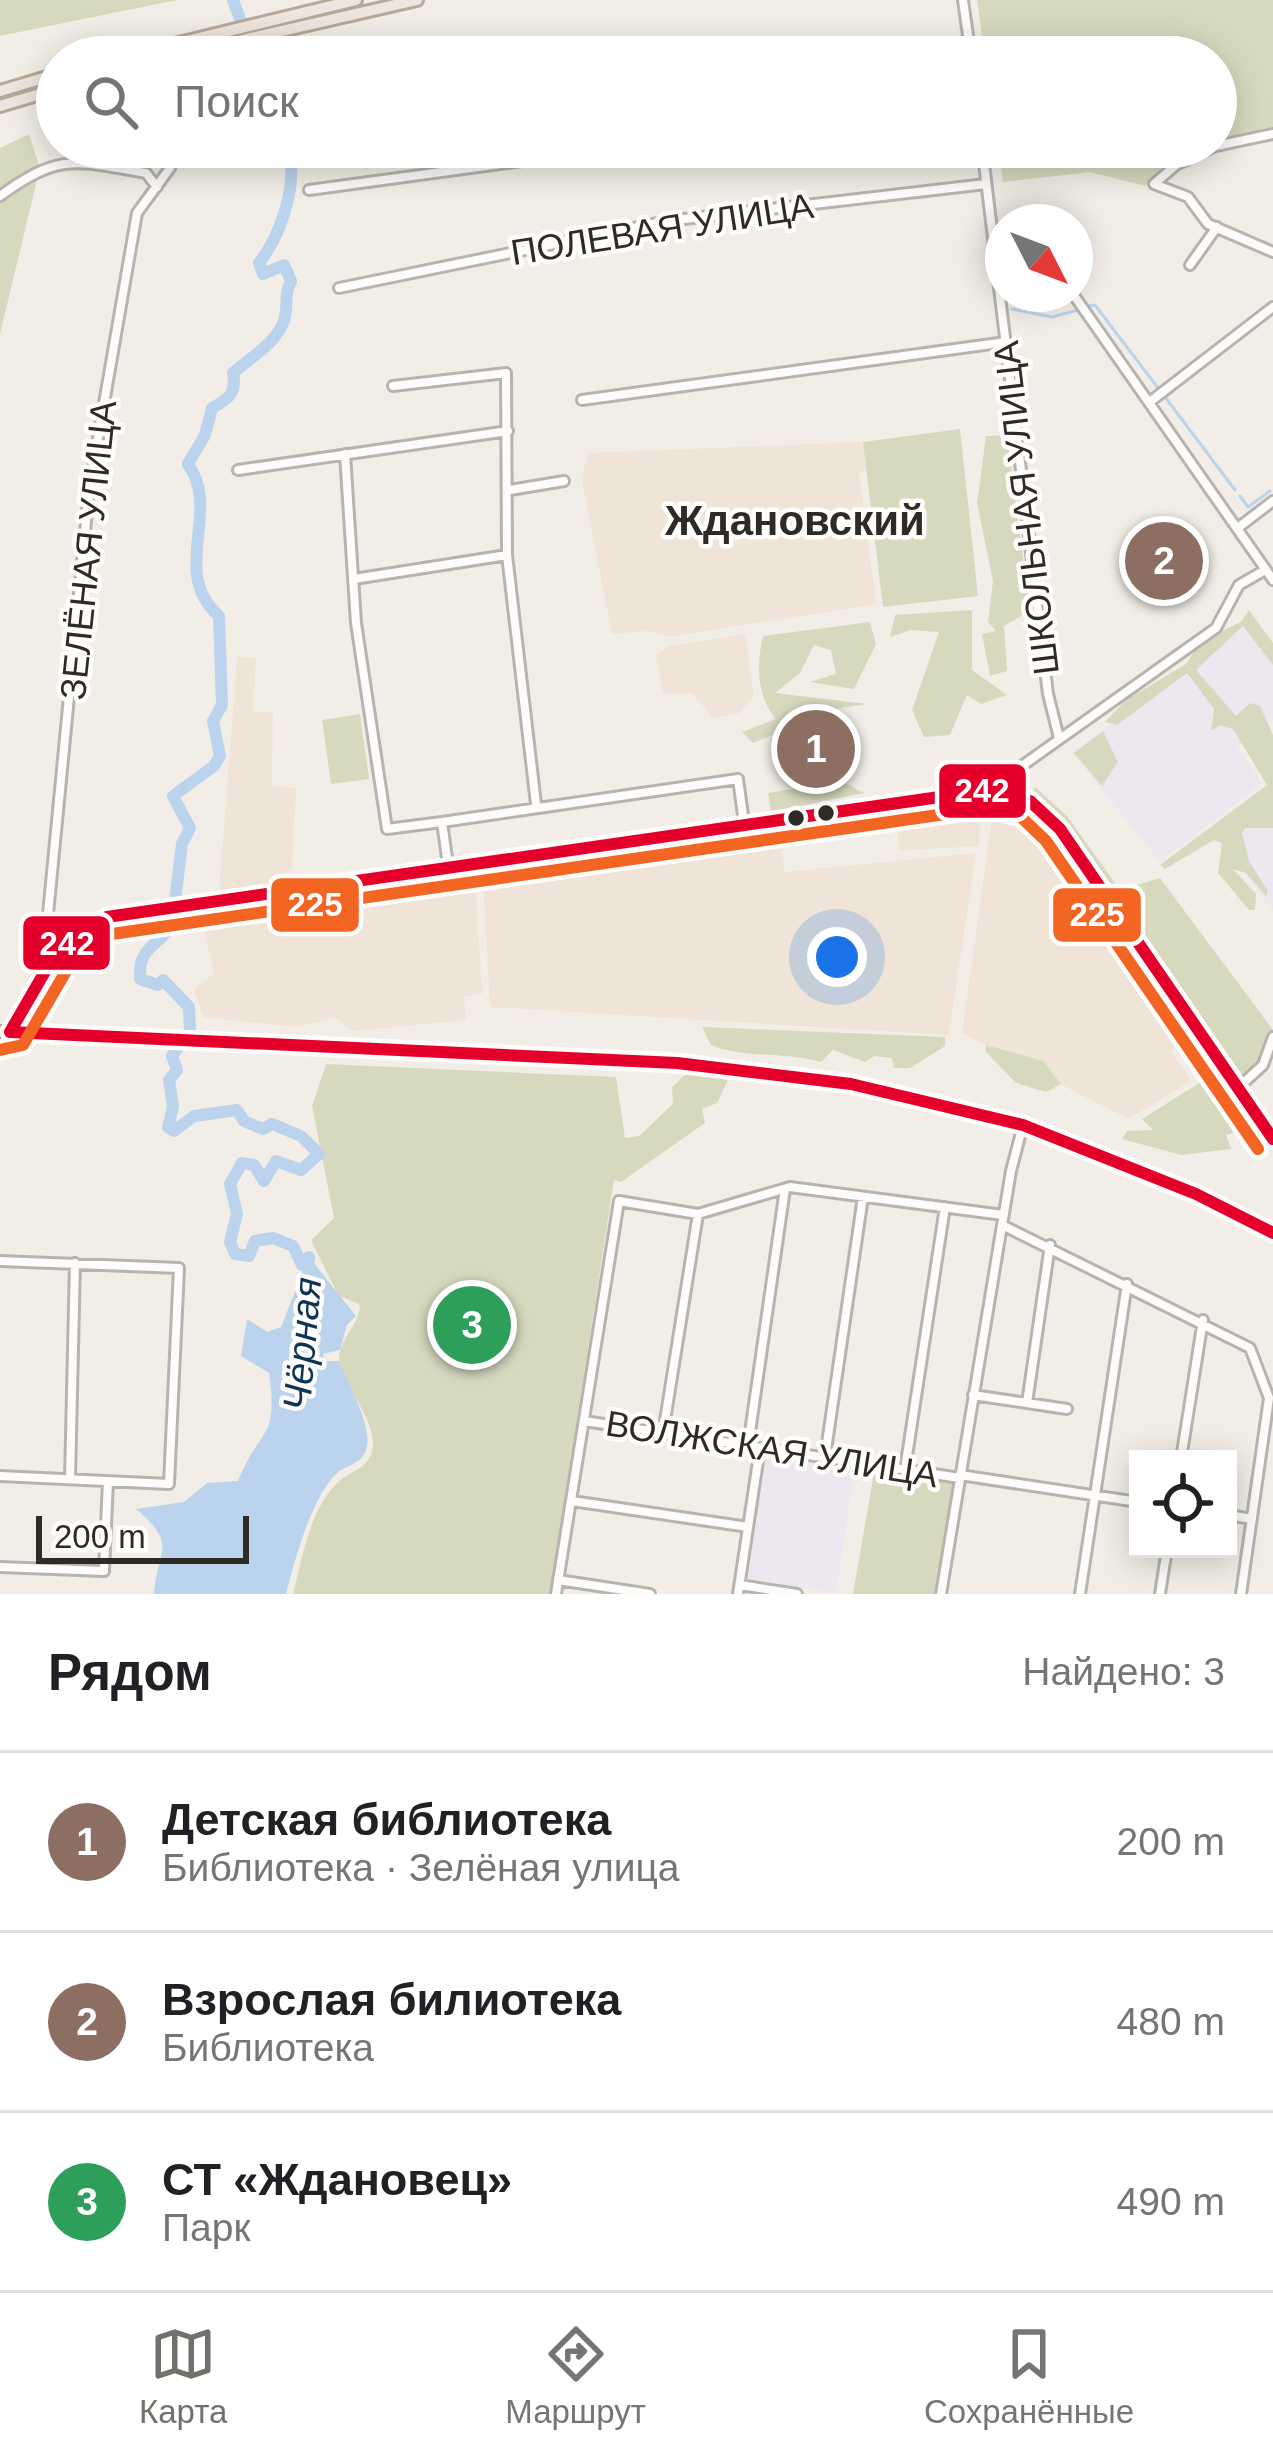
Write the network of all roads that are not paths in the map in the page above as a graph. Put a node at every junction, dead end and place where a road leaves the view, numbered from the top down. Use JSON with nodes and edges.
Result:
{"nodes":[{"id":1,"x":356,"y":0,"type":"edge"},
{"id":2,"x":416,"y":0,"type":"edge"},
{"id":3,"x":964,"y":0,"type":"edge"},
{"id":4,"x":264,"y":27,"type":"junction"},
{"id":5,"x":223,"y":36,"type":"edge"},
{"id":6,"x":968,"y":36,"type":"edge"},
{"id":7,"x":36,"y":80,"type":"edge"},
{"id":8,"x":0,"y":91,"type":"edge"},
{"id":9,"x":36,"y":95,"type":"edge"},
{"id":10,"x":0,"y":106,"type":"edge"},
{"id":11,"x":1273,"y":134,"type":"edge"},
{"id":12,"x":1237,"y":141,"type":"edge"},
{"id":13,"x":40,"y":168,"type":"edge"},
{"id":14,"x":116,"y":168,"type":"edge"},
{"id":15,"x":166,"y":168,"type":"edge"},
{"id":16,"x":471,"y":168,"type":"edge"},
{"id":17,"x":984,"y":168,"type":"edge"},
{"id":18,"x":1173,"y":168,"type":"edge"},
{"id":19,"x":986,"y":184,"type":"junction"},
{"id":20,"x":157,"y":187,"type":"junction"},
{"id":21,"x":309,"y":190,"type":"dead end"},
{"id":22,"x":0,"y":196,"type":"edge"},
{"id":23,"x":989,"y":204,"type":"edge"},
{"id":24,"x":1217,"y":227,"type":"junction"},
{"id":25,"x":1273,"y":252,"type":"edge"},
{"id":26,"x":1190,"y":265,"type":"dead end"},
{"id":27,"x":339,"y":288,"type":"dead end"},
{"id":28,"x":1273,"y":307,"type":"edge"},
{"id":29,"x":1003,"y":312,"type":"edge"},
{"id":30,"x":1086,"y":312,"type":"edge"},
{"id":31,"x":1006,"y":343,"type":"junction"},
{"id":32,"x":393,"y":386,"type":"dead end"},
{"id":33,"x":582,"y":400,"type":"dead end"},
{"id":34,"x":1151,"y":401,"type":"junction"},
{"id":35,"x":508,"y":431,"type":"junction"},
{"id":36,"x":345,"y":454,"type":"junction"},
{"id":37,"x":238,"y":470,"type":"dead end"},
{"id":38,"x":564,"y":481,"type":"dead end"},
{"id":39,"x":510,"y":490,"type":"junction"},
{"id":40,"x":1273,"y":501,"type":"edge"},
{"id":41,"x":1239,"y":527,"type":"junction"},
{"id":42,"x":506,"y":555,"type":"junction"},
{"id":43,"x":1265,"y":570,"type":"junction"},
{"id":44,"x":354,"y":578,"type":"junction"},
{"id":45,"x":1273,"y":580,"type":"edge"},
{"id":46,"x":1059,"y":738,"type":"junction"},
{"id":47,"x":988,"y":790,"type":"junction"},
{"id":48,"x":536,"y":804,"type":"junction"},
{"id":49,"x":442,"y":822,"type":"junction"},
{"id":50,"x":744,"y":823,"type":"junction"},
{"id":51,"x":448,"y":865,"type":"junction"},
{"id":52,"x":43,"y":966,"type":"junction"},
{"id":53,"x":5,"y":1032,"type":"edge"},
{"id":54,"x":1273,"y":1037,"type":"edge"},
{"id":55,"x":1239,"y":1088,"type":"junction"},
{"id":56,"x":1023,"y":1125,"type":"junction"},
{"id":57,"x":1273,"y":1139,"type":"edge"},
{"id":58,"x":784,"y":1189,"type":"junction"},
{"id":59,"x":863,"y":1197,"type":"junction"},
{"id":60,"x":945,"y":1207,"type":"junction"},
{"id":61,"x":698,"y":1214,"type":"junction"},
{"id":62,"x":1002,"y":1220,"type":"junction"},
{"id":63,"x":1273,"y":1233,"type":"edge"},
{"id":64,"x":1050,"y":1245,"type":"junction"},
{"id":65,"x":0,"y":1261,"type":"edge"},
{"id":66,"x":75,"y":1263,"type":"junction"},
{"id":67,"x":1127,"y":1284,"type":"junction"},
{"id":68,"x":1203,"y":1321,"type":"junction"},
{"id":69,"x":974,"y":1395,"type":"junction"},
{"id":70,"x":1027,"y":1403,"type":"junction"},
{"id":71,"x":1066,"y":1409,"type":"dead end"},
{"id":72,"x":584,"y":1421,"type":"junction"},
{"id":73,"x":663,"y":1433,"type":"junction"},
{"id":74,"x":748,"y":1446,"type":"junction"},
{"id":75,"x":760,"y":1448,"type":"junction"},
{"id":76,"x":1182,"y":1450,"type":"edge"},
{"id":77,"x":825,"y":1457,"type":"junction"},
{"id":78,"x":905,"y":1469,"type":"junction"},
{"id":79,"x":0,"y":1476,"type":"edge"},
{"id":80,"x":960,"y":1476,"type":"junction"},
{"id":81,"x":70,"y":1479,"type":"junction"},
{"id":82,"x":108,"y":1481,"type":"junction"},
{"id":83,"x":1094,"y":1496,"type":"junction"},
{"id":84,"x":571,"y":1501,"type":"junction"},
{"id":85,"x":1129,"y":1501,"type":"edge"},
{"id":86,"x":1237,"y":1516,"type":"edge"},
{"id":87,"x":1252,"y":1519,"type":"junction"},
{"id":88,"x":748,"y":1527,"type":"junction"},
{"id":89,"x":1166,"y":1558,"type":"edge"},
{"id":90,"x":0,"y":1567,"type":"edge"},
{"id":91,"x":558,"y":1580,"type":"junction"},
{"id":92,"x":739,"y":1590,"type":"edge"},
{"id":93,"x":556,"y":1594,"type":"edge"},
{"id":94,"x":650,"y":1594,"type":"edge"},
{"id":95,"x":797,"y":1594,"type":"edge"},
{"id":96,"x":941,"y":1594,"type":"edge"},
{"id":97,"x":1080,"y":1594,"type":"edge"},
{"id":98,"x":1160,"y":1594,"type":"edge"},
{"id":99,"x":1241,"y":1594,"type":"edge"}],
"edges":[{"from":1,"to":4,"type":"main road"},
{"from":2,"to":4,"type":"main road"},
{"from":3,"to":6,"type":"street"},
{"from":4,"to":5,"type":"main road"},
{"from":7,"to":8,"type":"main road"},
{"from":9,"to":10,"type":"main road"},
{"from":11,"to":12,"type":"street"},
{"from":13,"to":22,"type":"street"},
{"from":14,"to":20,"type":"street"},
{"from":15,"to":20,"type":"street","name":"ЗЕЛЁНАЯ УЛИЦА"},
{"from":16,"to":21,"type":"street"},
{"from":17,"to":19,"type":"street","name":"ШКОЛЬНАЯ УЛИЦА"},
{"from":18,"to":24,"type":"street"},
{"from":19,"to":23,"type":"street","name":"ШКОЛЬНАЯ УЛИЦА"},
{"from":19,"to":27,"type":"street","name":"ПОЛЕВАЯ УЛИЦА"},
{"from":20,"to":52,"type":"street","name":"ЗЕЛЁНАЯ УЛИЦА"},
{"from":24,"to":25,"type":"street"},
{"from":24,"to":26,"type":"street"},
{"from":28,"to":34,"type":"street"},
{"from":29,"to":31,"type":"street","name":"ШКОЛЬНАЯ УЛИЦА"},
{"from":30,"to":34,"type":"street"},
{"from":31,"to":33,"type":"street"},
{"from":31,"to":46,"type":"street","name":"ШКОЛЬНАЯ УЛИЦА"},
{"from":32,"to":35,"type":"street"},
{"from":34,"to":41,"type":"street"},
{"from":35,"to":36,"type":"street"},
{"from":35,"to":39,"type":"street"},
{"from":36,"to":37,"type":"street"},
{"from":36,"to":44,"type":"street"},
{"from":38,"to":39,"type":"street"},
{"from":39,"to":42,"type":"street"},
{"from":40,"to":41,"type":"street"},
{"from":41,"to":43,"type":"street"},
{"from":42,"to":44,"type":"street"},
{"from":42,"to":48,"type":"street"},
{"from":43,"to":45,"type":"street"},
{"from":43,"to":46,"type":"street"},
{"from":44,"to":49,"type":"street"},
{"from":46,"to":47,"type":"street"},
{"from":47,"to":50,"type":"street"},
{"from":47,"to":55,"type":"street"},
{"from":48,"to":49,"type":"street"},
{"from":48,"to":50,"type":"street"},
{"from":49,"to":51,"type":"street"},
{"from":50,"to":51,"type":"street"},
{"from":51,"to":52,"type":"street"},
{"from":52,"to":53,"type":"street"},
{"from":53,"to":56,"type":"main road"},
{"from":54,"to":55,"type":"street"},
{"from":55,"to":57,"type":"street"},
{"from":56,"to":62,"type":"street"},
{"from":56,"to":63,"type":"main road"},
{"from":58,"to":59,"type":"street"},
{"from":58,"to":61,"type":"street"},
{"from":58,"to":74,"type":"street"},
{"from":59,"to":60,"type":"street"},
{"from":59,"to":77,"type":"street"},
{"from":60,"to":62,"type":"street"},
{"from":60,"to":78,"type":"street"},
{"from":61,"to":72,"type":"street"},
{"from":61,"to":73,"type":"street"},
{"from":62,"to":64,"type":"street"},
{"from":62,"to":69,"type":"street"},
{"from":64,"to":67,"type":"street"},
{"from":64,"to":70,"type":"street"},
{"from":65,"to":66,"type":"street"},
{"from":66,"to":81,"type":"street"},
{"from":66,"to":82,"type":"street"},
{"from":67,"to":68,"type":"street"},
{"from":67,"to":83,"type":"street"},
{"from":68,"to":76,"type":"street"},
{"from":68,"to":87,"type":"street"},
{"from":69,"to":70,"type":"street"},
{"from":69,"to":80,"type":"street"},
{"from":70,"to":71,"type":"street"},
{"from":72,"to":73,"type":"street","name":"ВОЛЖСКАЯ УЛИЦА"},
{"from":72,"to":84,"type":"street"},
{"from":73,"to":74,"type":"street","name":"ВОЛЖСКАЯ УЛИЦА"},
{"from":74,"to":75,"type":"street","name":"ВОЛЖСКАЯ УЛИЦА"},
{"from":75,"to":77,"type":"street","name":"ВОЛЖСКАЯ УЛИЦА"},
{"from":75,"to":88,"type":"street"},
{"from":77,"to":78,"type":"street","name":"ВОЛЖСКАЯ УЛИЦА"},
{"from":78,"to":80,"type":"street","name":"ВОЛЖСКАЯ УЛИЦА"},
{"from":79,"to":81,"type":"street"},
{"from":80,"to":83,"type":"street","name":"ВОЛЖСКАЯ УЛИЦА"},
{"from":80,"to":96,"type":"street"},
{"from":81,"to":82,"type":"street"},
{"from":82,"to":90,"type":"street"},
{"from":83,"to":85,"type":"street","name":"ВОЛЖСКАЯ УЛИЦА"},
{"from":83,"to":97,"type":"street"},
{"from":84,"to":88,"type":"street"},
{"from":84,"to":91,"type":"street"},
{"from":86,"to":87,"type":"street"},
{"from":87,"to":99,"type":"street"},
{"from":88,"to":92,"type":"street"},
{"from":89,"to":98,"type":"street"},
{"from":91,"to":93,"type":"street"},
{"from":91,"to":94,"type":"street"},
{"from":92,"to":95,"type":"street"}]}
